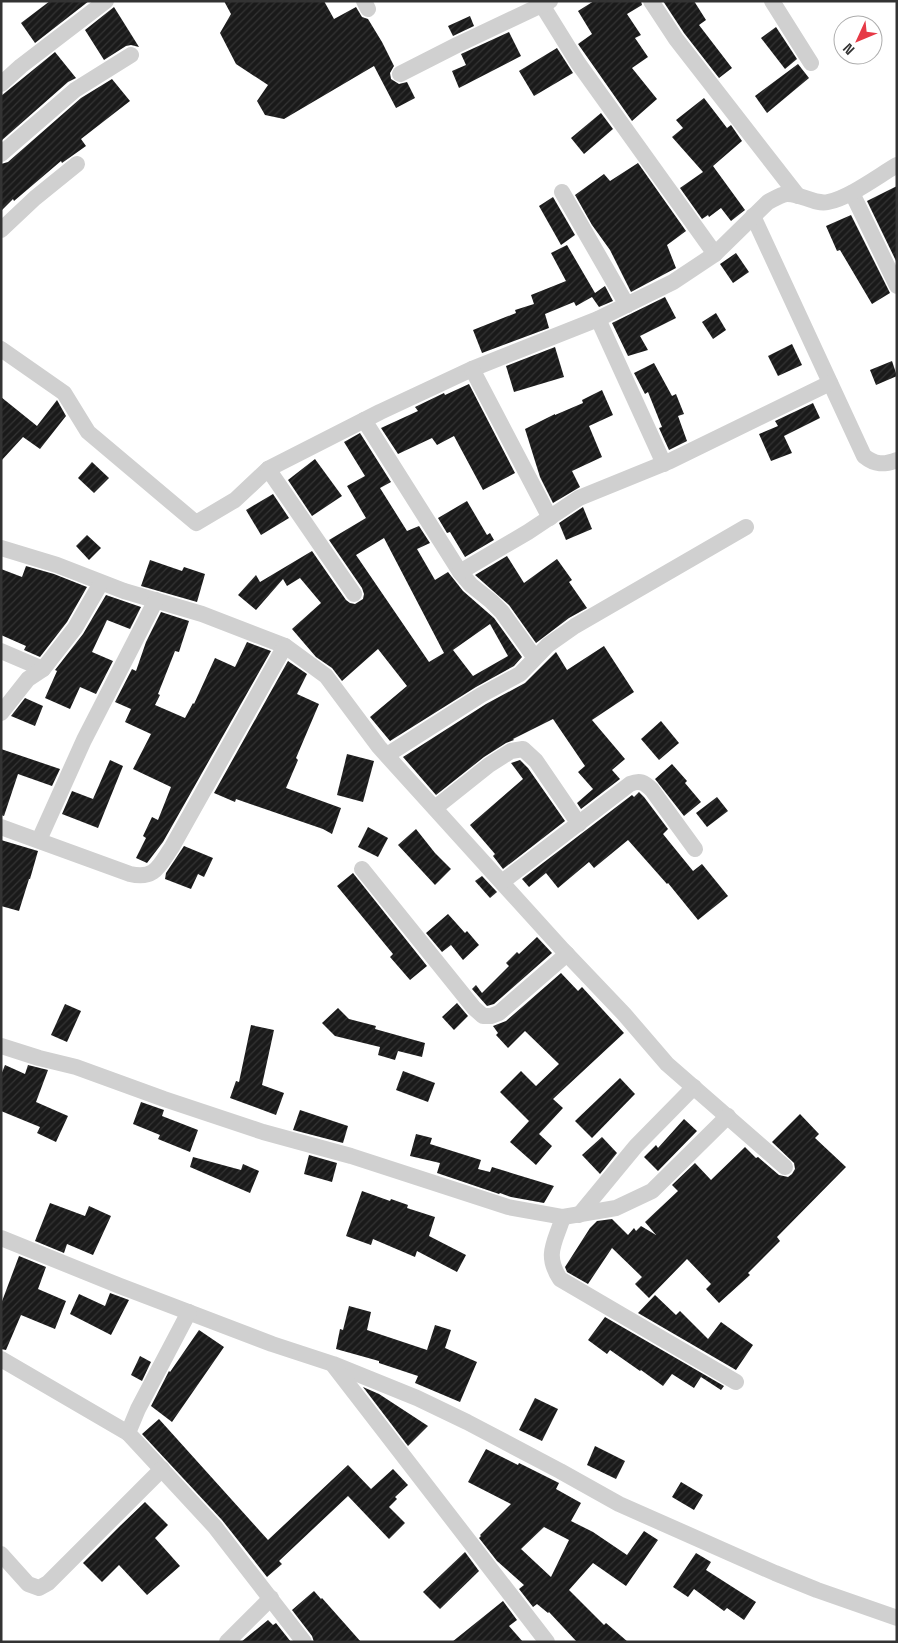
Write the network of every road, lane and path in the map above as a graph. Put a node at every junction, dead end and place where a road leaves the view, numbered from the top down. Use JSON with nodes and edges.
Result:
{"nodes":[{"id":1,"x":106,"y":1,"type":"edge"},
{"id":2,"x":651,"y":1,"type":"edge"},
{"id":3,"x":772,"y":1,"type":"edge"},
{"id":4,"x":546,"y":3,"type":"edge"},
{"id":5,"x":132,"y":55,"type":"dead end"},
{"id":6,"x":812,"y":62,"type":"dead end"},
{"id":7,"x":400,"y":74,"type":"dead end"},
{"id":8,"x":1,"y":84,"type":"edge"},
{"id":9,"x":1,"y":154,"type":"edge"},
{"id":10,"x":76,"y":164,"type":"dead end"},
{"id":11,"x":897,"y":165,"type":"edge"},
{"id":12,"x":562,"y":192,"type":"dead end"},
{"id":13,"x":852,"y":193,"type":"junction"},
{"id":14,"x":798,"y":196,"type":"junction"},
{"id":15,"x":753,"y":216,"type":"junction"},
{"id":16,"x":1,"y":230,"type":"edge"},
{"id":17,"x":715,"y":254,"type":"junction"},
{"id":18,"x":897,"y":286,"type":"edge"},
{"id":19,"x":628,"y":305,"type":"junction"},
{"id":20,"x":598,"y":319,"type":"junction"},
{"id":21,"x":1,"y":350,"type":"edge"},
{"id":22,"x":472,"y":369,"type":"junction"},
{"id":23,"x":830,"y":383,"type":"junction"},
{"id":24,"x":364,"y":420,"type":"junction"},
{"id":25,"x":897,"y":460,"type":"edge"},
{"id":26,"x":664,"y":464,"type":"junction"},
{"id":27,"x":268,"y":469,"type":"junction"},
{"id":28,"x":550,"y":518,"type":"junction"},
{"id":29,"x":746,"y":527,"type":"dead end"},
{"id":30,"x":1,"y":548,"type":"edge"},
{"id":31,"x":460,"y":572,"type":"junction"},
{"id":32,"x":101,"y":582,"type":"junction"},
{"id":33,"x":354,"y":594,"type":"dead end"},
{"id":34,"x":156,"y":600,"type":"junction"},
{"id":35,"x":285,"y":646,"type":"junction"},
{"id":36,"x":1,"y":651,"type":"edge"},
{"id":37,"x":536,"y":658,"type":"junction"},
{"id":38,"x":43,"y":669,"type":"junction"},
{"id":39,"x":1,"y":713,"type":"edge"},
{"id":40,"x":387,"y":755,"type":"junction"},
{"id":41,"x":435,"y":808,"type":"junction"},
{"id":42,"x":578,"y":824,"type":"junction"},
{"id":43,"x":1,"y":827,"type":"edge"},
{"id":44,"x":39,"y":840,"type":"junction"},
{"id":45,"x":695,"y":849,"type":"dead end"},
{"id":46,"x":362,"y":869,"type":"dead end"},
{"id":47,"x":502,"y":882,"type":"junction"},
{"id":48,"x":567,"y":954,"type":"junction"},
{"id":49,"x":1,"y":1046,"type":"edge"},
{"id":50,"x":694,"y":1088,"type":"junction"},
{"id":51,"x":728,"y":1116,"type":"junction"},
{"id":52,"x":785,"y":1167,"type":"dead end"},
{"id":53,"x":571,"y":1216,"type":"junction"},
{"id":54,"x":1,"y":1238,"type":"edge"},
{"id":55,"x":189,"y":1312,"type":"junction"},
{"id":56,"x":1,"y":1359,"type":"edge"},
{"id":57,"x":332,"y":1364,"type":"junction"},
{"id":58,"x":736,"y":1382,"type":"dead end"},
{"id":59,"x":128,"y":1433,"type":"junction"},
{"id":60,"x":162,"y":1470,"type":"junction"},
{"id":61,"x":1,"y":1554,"type":"edge"},
{"id":62,"x":271,"y":1598,"type":"junction"},
{"id":63,"x":897,"y":1618,"type":"edge"},
{"id":64,"x":226,"y":1642,"type":"edge"},
{"id":65,"x":304,"y":1642,"type":"edge"},
{"id":66,"x":547,"y":1642,"type":"edge"}],
"edges":[{"from":1,"to":8,"type":"street"},
{"from":2,"to":14,"type":"street"},
{"from":3,"to":6,"type":"street"},
{"from":4,"to":7,"type":"street"},
{"from":4,"to":17,"type":"street"},
{"from":5,"to":9,"type":"street"},
{"from":10,"to":16,"type":"street"},
{"from":11,"to":13,"type":"street"},
{"from":12,"to":19,"type":"street"},
{"from":13,"to":14,"type":"street"},
{"from":13,"to":18,"type":"street"},
{"from":14,"to":15,"type":"street"},
{"from":15,"to":17,"type":"street"},
{"from":15,"to":23,"type":"street"},
{"from":17,"to":19,"type":"street"},
{"from":19,"to":20,"type":"street"},
{"from":20,"to":22,"type":"street"},
{"from":20,"to":26,"type":"street"},
{"from":21,"to":27,"type":"street"},
{"from":22,"to":24,"type":"street"},
{"from":22,"to":28,"type":"street"},
{"from":23,"to":25,"type":"street"},
{"from":23,"to":26,"type":"street"},
{"from":24,"to":27,"type":"street"},
{"from":24,"to":31,"type":"street"},
{"from":26,"to":28,"type":"street"},
{"from":27,"to":33,"type":"street"},
{"from":28,"to":31,"type":"street"},
{"from":29,"to":37,"type":"street"},
{"from":30,"to":32,"type":"street"},
{"from":31,"to":37,"type":"street"},
{"from":32,"to":34,"type":"street"},
{"from":32,"to":38,"type":"street"},
{"from":34,"to":35,"type":"street"},
{"from":34,"to":44,"type":"street"},
{"from":35,"to":40,"type":"street"},
{"from":35,"to":44,"type":"street"},
{"from":36,"to":38,"type":"street"},
{"from":37,"to":40,"type":"street"},
{"from":38,"to":39,"type":"street"},
{"from":40,"to":41,"type":"street"},
{"from":41,"to":42,"type":"street"},
{"from":41,"to":47,"type":"street"},
{"from":42,"to":45,"type":"street"},
{"from":42,"to":47,"type":"street"},
{"from":43,"to":44,"type":"street"},
{"from":46,"to":48,"type":"street"},
{"from":47,"to":48,"type":"street"},
{"from":48,"to":50,"type":"street"},
{"from":49,"to":53,"type":"street"},
{"from":50,"to":51,"type":"street"},
{"from":50,"to":53,"type":"street"},
{"from":51,"to":52,"type":"street"},
{"from":51,"to":53,"type":"street"},
{"from":53,"to":58,"type":"street"},
{"from":54,"to":55,"type":"street"},
{"from":55,"to":57,"type":"street"},
{"from":55,"to":59,"type":"street"},
{"from":56,"to":59,"type":"street"},
{"from":57,"to":63,"type":"street"},
{"from":57,"to":66,"type":"street"},
{"from":59,"to":60,"type":"street"},
{"from":60,"to":61,"type":"street"},
{"from":60,"to":62,"type":"street"},
{"from":62,"to":64,"type":"street"},
{"from":62,"to":65,"type":"street"}]}
